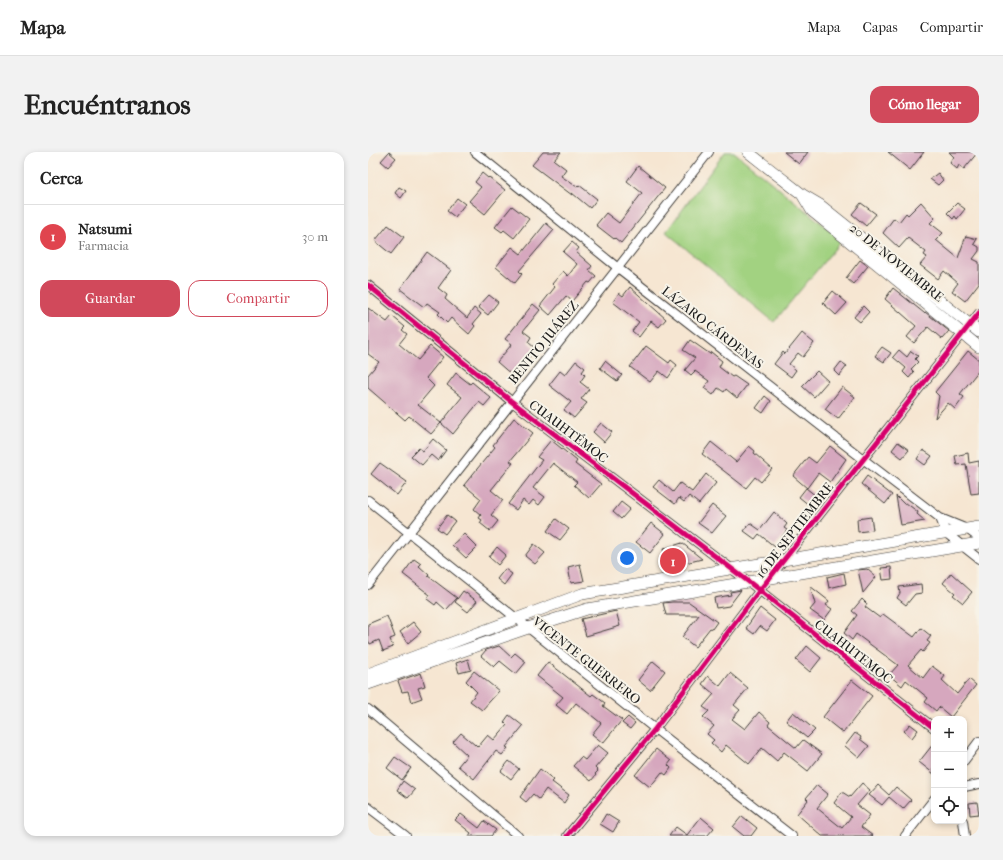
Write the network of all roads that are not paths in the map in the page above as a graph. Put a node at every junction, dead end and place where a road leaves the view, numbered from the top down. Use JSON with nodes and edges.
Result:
{"nodes":[{"id":1,"x":475,"y":152,"type":"edge"},
{"id":2,"x":709,"y":152,"type":"edge"},
{"id":3,"x":748,"y":152,"type":"edge"},
{"id":4,"x":803,"y":195,"type":"junction"},
{"id":5,"x":618,"y":268,"type":"junction"},
{"id":6,"x":368,"y":285,"type":"edge"},
{"id":7,"x":979,"y":313,"type":"edge"},
{"id":8,"x":970,"y":324,"type":"junction"},
{"id":9,"x":979,"y":332,"type":"edge"},
{"id":10,"x":963,"y":333,"type":"junction"},
{"id":11,"x":979,"y":347,"type":"edge"},
{"id":12,"x":511,"y":401,"type":"junction"},
{"id":13,"x":864,"y":459,"type":"junction"},
{"id":14,"x":368,"y":500,"type":"edge"},
{"id":15,"x":940,"y":518,"type":"junction"},
{"id":16,"x":979,"y":527,"type":"edge"},
{"id":17,"x":967,"y":529,"type":"junction"},
{"id":18,"x":410,"y":533,"type":"junction"},
{"id":19,"x":946,"y":533,"type":"junction"},
{"id":20,"x":979,"y":538,"type":"edge"},
{"id":21,"x":979,"y":544,"type":"edge"},
{"id":22,"x":963,"y":546,"type":"junction"},
{"id":23,"x":785,"y":559,"type":"junction"},
{"id":24,"x":979,"y":559,"type":"edge"},
{"id":25,"x":732,"y":569,"type":"junction"},
{"id":26,"x":770,"y":579,"type":"junction"},
{"id":27,"x":750,"y":582,"type":"junction"},
{"id":28,"x":368,"y":585,"type":"edge"},
{"id":29,"x":760,"y":590,"type":"junction"},
{"id":30,"x":516,"y":619,"type":"junction"},
{"id":31,"x":528,"y":628,"type":"junction"},
{"id":32,"x":368,"y":674,"type":"edge"},
{"id":33,"x":368,"y":684,"type":"edge"},
{"id":34,"x":368,"y":709,"type":"edge"},
{"id":35,"x":931,"y":726,"type":"edge"},
{"id":36,"x":655,"y":729,"type":"junction"},
{"id":37,"x":979,"y":741,"type":"edge"},
{"id":38,"x":967,"y":757,"type":"edge"},
{"id":39,"x":979,"y":784,"type":"edge"},
{"id":40,"x":967,"y":786,"type":"edge"},
{"id":41,"x":931,"y":803,"type":"edge"},
{"id":42,"x":368,"y":807,"type":"edge"},
{"id":43,"x":963,"y":824,"type":"edge"},
{"id":44,"x":406,"y":836,"type":"edge"},
{"id":45,"x":518,"y":836,"type":"edge"},
{"id":46,"x":567,"y":836,"type":"edge"},
{"id":47,"x":792,"y":836,"type":"edge"},
{"id":48,"x":905,"y":836,"type":"edge"},
{"id":49,"x":965,"y":836,"type":"edge"}],
"edges":[{"from":1,"to":5,"type":"street","name":"LÁZARO CÁRDENAS"},
{"from":2,"to":5,"type":"street","name":"BENITO JUÁREZ"},
{"from":3,"to":4,"type":"main road","name":"20 DE NOVIEMBRE"},
{"from":4,"to":8,"type":"main road","name":"20 DE NOVIEMBRE"},
{"from":4,"to":10,"type":"main road","name":"20 DE NOVIEMBRE"},
{"from":5,"to":12,"type":"street","name":"BENITO JUÁREZ"},
{"from":5,"to":13,"type":"street","name":"LÁZARO CÁRDENAS"},
{"from":6,"to":12,"type":"street","name":"CUAUHTÉMOC"},
{"from":7,"to":8,"type":"street","name":"16 DE SEPTIEMBRE"},
{"from":8,"to":9,"type":"main road","name":"20 DE NOVIEMBRE"},
{"from":8,"to":10,"type":"street","name":"16 DE SEPTIEMBRE"},
{"from":10,"to":11,"type":"main road","name":"20 DE NOVIEMBRE"},
{"from":10,"to":13,"type":"street","name":"16 DE SEPTIEMBRE"},
{"from":12,"to":18,"type":"street","name":"BENITO JUÁREZ"},
{"from":12,"to":25,"type":"street","name":"CUAUHTÉMOC"},
{"from":13,"to":15,"type":"street","name":"LÁZARO CÁRDENAS"},
{"from":13,"to":23,"type":"street","name":"16 DE SEPTIEMBRE"},
{"from":14,"to":18,"type":"street","name":"VICENTE GUERRERO"},
{"from":15,"to":17,"type":"street","name":"LÁZARO CÁRDENAS"},
{"from":15,"to":19,"type":"street"},
{"from":16,"to":17,"type":"main road"},
{"from":17,"to":19,"type":"main road"},
{"from":17,"to":20,"type":"street","name":"LÁZARO CÁRDENAS"},
{"from":18,"to":28,"type":"street","name":"BENITO JUÁREZ"},
{"from":18,"to":30,"type":"street","name":"VICENTE GUERRERO"},
{"from":19,"to":22,"type":"street"},
{"from":19,"to":23,"type":"main road"},
{"from":21,"to":22,"type":"main road"},
{"from":22,"to":24,"type":"street"},
{"from":22,"to":26,"type":"main road"},
{"from":23,"to":25,"type":"main road"},
{"from":23,"to":26,"type":"street","name":"16 DE SEPTIEMBRE"},
{"from":25,"to":27,"type":"street","name":"CUAUHTÉMOC"},
{"from":25,"to":30,"type":"main road"},
{"from":26,"to":27,"type":"main road"},
{"from":26,"to":29,"type":"street","name":"16 DE SEPTIEMBRE"},
{"from":27,"to":29,"type":"street","name":"CUAUHTÉMOC"},
{"from":27,"to":31,"type":"main road"},
{"from":29,"to":35,"type":"street","name":"CUAHUTEMOC"},
{"from":29,"to":36,"type":"street","name":"16 DE SEPTIEMBRE"},
{"from":30,"to":31,"type":"street","name":"VICENTE GUERRERO"},
{"from":30,"to":32,"type":"main road"},
{"from":31,"to":33,"type":"main road"},
{"from":31,"to":36,"type":"street","name":"VICENTE GUERRERO"},
{"from":34,"to":45,"type":"street"},
{"from":36,"to":46,"type":"street","name":"16 DE SEPTIEMBRE"},
{"from":36,"to":47,"type":"street","name":"VICENTE GUERRERO"},
{"from":37,"to":38,"type":"street"},
{"from":39,"to":40,"type":"street"},
{"from":41,"to":48,"type":"street"},
{"from":42,"to":44,"type":"street"},
{"from":43,"to":49,"type":"street"}]}
